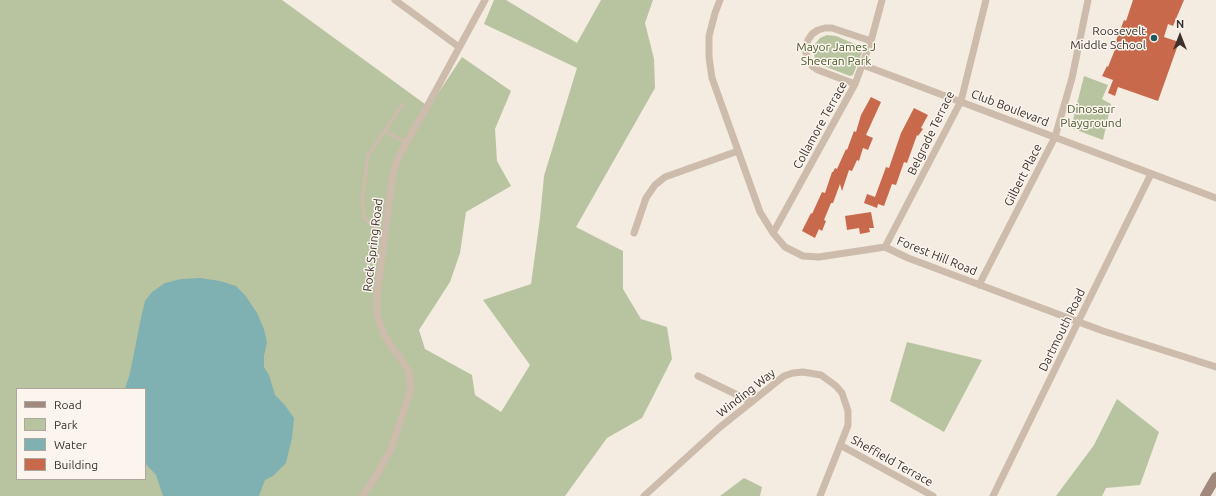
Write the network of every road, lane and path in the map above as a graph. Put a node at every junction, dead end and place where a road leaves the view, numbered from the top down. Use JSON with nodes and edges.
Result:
{"nodes":[{"id":1,"x":395,"y":0,"type":"edge"},
{"id":2,"x":485,"y":0,"type":"edge"},
{"id":3,"x":720,"y":0,"type":"edge"},
{"id":4,"x":882,"y":0,"type":"edge"},
{"id":5,"x":986,"y":0,"type":"edge"},
{"id":6,"x":1088,"y":0,"type":"edge"},
{"id":7,"x":871,"y":41,"type":"junction"},
{"id":8,"x":459,"y":47,"type":"junction"},
{"id":9,"x":863,"y":65,"type":"junction"},
{"id":10,"x":855,"y":84,"type":"junction"},
{"id":11,"x":961,"y":101,"type":"junction"},
{"id":12,"x":403,"y":104,"type":"dead end"},
{"id":13,"x":384,"y":131,"type":"junction"},
{"id":14,"x":1055,"y":137,"type":"junction"},
{"id":15,"x":406,"y":142,"type":"junction"},
{"id":16,"x":738,"y":151,"type":"junction"},
{"id":17,"x":1151,"y":174,"type":"junction"},
{"id":18,"x":1216,"y":198,"type":"edge"},
{"id":19,"x":634,"y":233,"type":"dead end"},
{"id":20,"x":773,"y":233,"type":"junction"},
{"id":21,"x":385,"y":236,"type":"junction"},
{"id":22,"x":885,"y":247,"type":"junction"},
{"id":23,"x":979,"y":285,"type":"junction"},
{"id":24,"x":1078,"y":322,"type":"junction"},
{"id":25,"x":1216,"y":367,"type":"edge"},
{"id":26,"x":698,"y":376,"type":"dead end"},
{"id":27,"x":752,"y":402,"type":"junction"},
{"id":28,"x":840,"y":445,"type":"junction"},
{"id":29,"x":1216,"y":477,"type":"edge"},
{"id":30,"x":362,"y":496,"type":"edge"},
{"id":31,"x":644,"y":496,"type":"edge"},
{"id":32,"x":820,"y":496,"type":"edge"},
{"id":33,"x":933,"y":496,"type":"edge"},
{"id":34,"x":993,"y":496,"type":"edge"},
{"id":35,"x":1206,"y":496,"type":"edge"}],
"edges":[{"from":1,"to":8,"type":"street"},
{"from":2,"to":8,"type":"street","name":"Rock Spring Road"},
{"from":3,"to":16,"type":"street","name":"Forest Hill Road"},
{"from":4,"to":7,"type":"street","name":"Collamore Terrace"},
{"from":5,"to":11,"type":"street","name":"Belgrade Terrace"},
{"from":6,"to":14,"type":"street","name":"Gilbert Place"},
{"from":7,"to":9,"type":"street","name":"Collamore Terrace"},
{"from":7,"to":10,"type":"street"},
{"from":8,"to":15,"type":"street","name":"Rock Spring Road"},
{"from":9,"to":10,"type":"street","name":"Collamore Terrace"},
{"from":9,"to":11,"type":"street","name":"Club Boulevard"},
{"from":10,"to":20,"type":"street","name":"Collamore Terrace"},
{"from":11,"to":14,"type":"street","name":"Club Boulevard"},
{"from":11,"to":22,"type":"street","name":"Belgrade Terrace"},
{"from":12,"to":13,"type":"lane"},
{"from":13,"to":15,"type":"lane"},
{"from":13,"to":21,"type":"lane"},
{"from":14,"to":17,"type":"street","name":"Club Boulevard"},
{"from":14,"to":23,"type":"street","name":"Gilbert Place"},
{"from":15,"to":21,"type":"street","name":"Rock Spring Road"},
{"from":16,"to":19,"type":"street"},
{"from":16,"to":20,"type":"street","name":"Forest Hill Road"},
{"from":17,"to":18,"type":"street","name":"Club Boulevard"},
{"from":17,"to":24,"type":"street","name":"Dartmouth Road"},
{"from":20,"to":22,"type":"street","name":"Forest Hill Road"},
{"from":21,"to":30,"type":"street","name":"Rock Spring Road"},
{"from":22,"to":23,"type":"street","name":"Forest Hill Road"},
{"from":23,"to":24,"type":"street","name":"Forest Hill Road"},
{"from":24,"to":25,"type":"street","name":"Forest Hill Road"},
{"from":24,"to":34,"type":"street","name":"Dartmouth Road"},
{"from":26,"to":27,"type":"street"},
{"from":27,"to":28,"type":"street","name":"Winding Way"},
{"from":27,"to":31,"type":"street","name":"Winding Way"},
{"from":28,"to":32,"type":"street","name":"Winding Way"},
{"from":28,"to":33,"type":"street","name":"Sheffield Terrace"},
{"from":29,"to":35,"type":"main road"}]}
